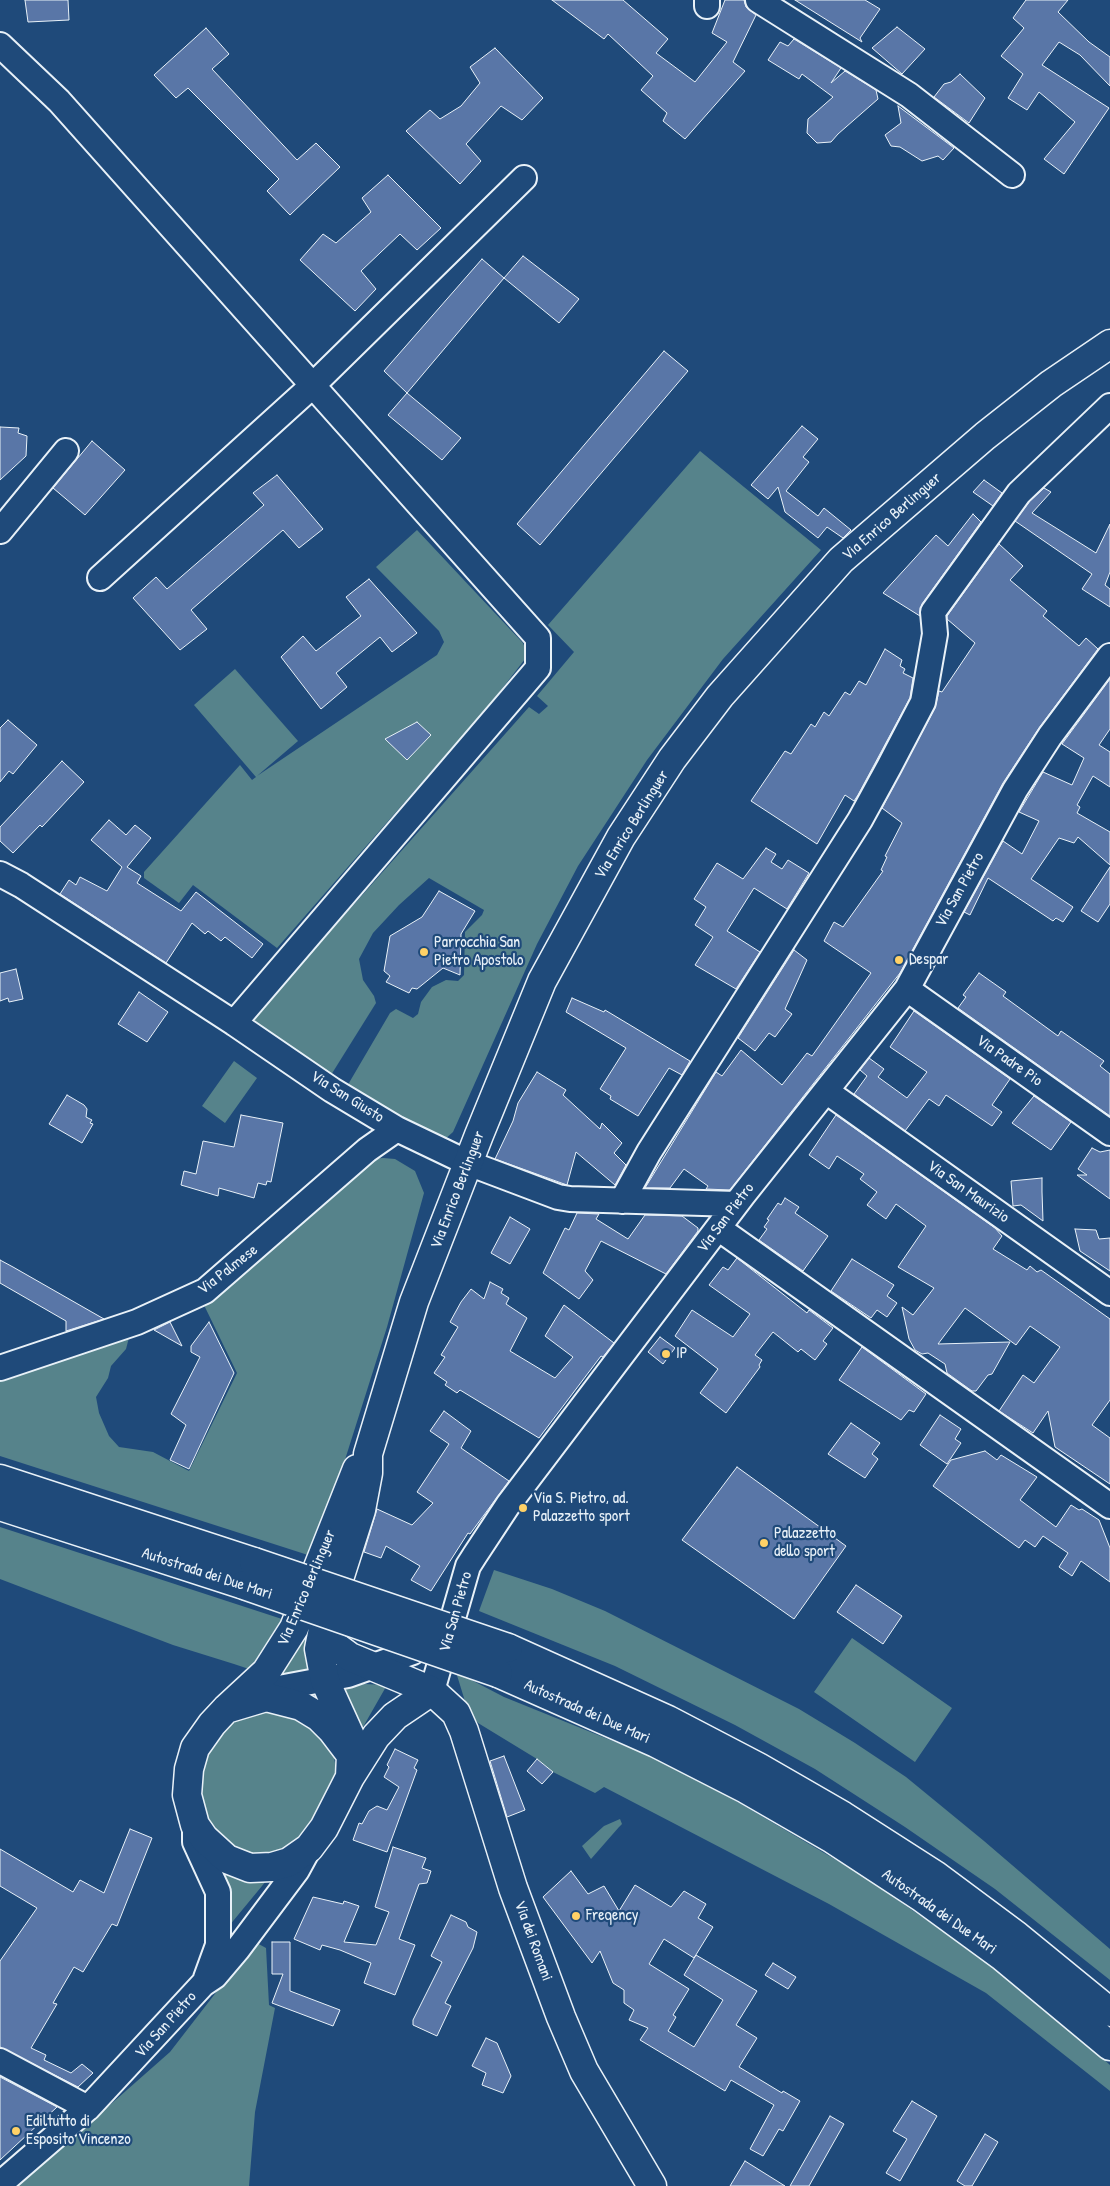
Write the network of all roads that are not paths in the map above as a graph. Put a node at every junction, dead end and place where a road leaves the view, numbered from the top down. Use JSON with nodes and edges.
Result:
{"nodes":[{"id":1,"x":758,"y":0,"type":"edge"},
{"id":2,"x":0,"y":45,"type":"edge"},
{"id":3,"x":1012,"y":175,"type":"dead end"},
{"id":4,"x":524,"y":178,"type":"dead end"},
{"id":5,"x":1110,"y":344,"type":"edge"},
{"id":6,"x":311,"y":386,"type":"junction"},
{"id":7,"x":1110,"y":406,"type":"edge"},
{"id":8,"x":66,"y":451,"type":"dead end"},
{"id":9,"x":0,"y":531,"type":"edge"},
{"id":10,"x":100,"y":578,"type":"dead end"},
{"id":11,"x":1110,"y":656,"type":"edge"},
{"id":12,"x":0,"y":874,"type":"edge"},
{"id":13,"x":907,"y":989,"type":"junction"},
{"id":14,"x":234,"y":1022,"type":"junction"},
{"id":15,"x":826,"y":1091,"type":"junction"},
{"id":16,"x":397,"y":1129,"type":"junction"},
{"id":17,"x":1110,"y":1133,"type":"edge"},
{"id":18,"x":468,"y":1163,"type":"junction"},
{"id":19,"x":622,"y":1200,"type":"junction"},
{"id":20,"x":736,"y":1204,"type":"junction"},
{"id":21,"x":718,"y":1228,"type":"junction"},
{"id":22,"x":1110,"y":1293,"type":"edge"},
{"id":23,"x":0,"y":1368,"type":"edge"},
{"id":24,"x":368,"y":1454,"type":"junction"},
{"id":25,"x":0,"y":1479,"type":"edge"},
{"id":26,"x":0,"y":1506,"type":"edge"},
{"id":27,"x":1110,"y":1506,"type":"edge"},
{"id":28,"x":468,"y":1566,"type":"junction"},
{"id":29,"x":249,"y":1574,"type":"junction"},
{"id":30,"x":323,"y":1628,"type":"junction"},
{"id":31,"x":370,"y":1666,"type":"junction"},
{"id":32,"x":325,"y":1681,"type":"junction"},
{"id":33,"x":432,"y":1691,"type":"junction"},
{"id":34,"x":266,"y":1697,"type":"junction"},
{"id":35,"x":226,"y":1709,"type":"junction"},
{"id":36,"x":350,"y":1766,"type":"junction"},
{"id":37,"x":194,"y":1825,"type":"junction"},
{"id":38,"x":309,"y":1848,"type":"junction"},
{"id":39,"x":203,"y":1984,"type":"junction"},
{"id":40,"x":1110,"y":2012,"type":"edge"},
{"id":41,"x":1110,"y":2046,"type":"edge"},
{"id":42,"x":0,"y":2061,"type":"edge"},
{"id":43,"x":88,"y":2108,"type":"junction"},
{"id":44,"x":0,"y":2184,"type":"edge"},
{"id":45,"x":652,"y":2186,"type":"edge"}],
"edges":[{"from":1,"to":3,"type":"street"},
{"from":2,"to":6,"type":"street"},
{"from":4,"to":6,"type":"street"},
{"from":5,"to":18,"type":"main road","name":"Via Enrico Berlinguer"},
{"from":6,"to":10,"type":"street"},
{"from":6,"to":14,"type":"street"},
{"from":7,"to":19,"type":"street"},
{"from":8,"to":9,"type":"street"},
{"from":11,"to":13,"type":"street","name":"Via San Pietro"},
{"from":12,"to":14,"type":"street","name":"Via San Giusto"},
{"from":13,"to":15,"type":"street","name":"Via San Pietro"},
{"from":13,"to":17,"type":"street","name":"Via Padre Pio"},
{"from":14,"to":16,"type":"street","name":"Via San Giusto"},
{"from":15,"to":20,"type":"street","name":"Via San Pietro"},
{"from":15,"to":22,"type":"street","name":"Via San Maurizio"},
{"from":16,"to":18,"type":"street","name":"Via San Giusto"},
{"from":16,"to":23,"type":"street","name":"Via Palmese"},
{"from":18,"to":19,"type":"street","name":"Via San Giusto"},
{"from":18,"to":24,"type":"main road","name":"Via Enrico Berlinguer"},
{"from":19,"to":20,"type":"street","name":"Via San Giusto"},
{"from":20,"to":21,"type":"street","name":"Via San Pietro"},
{"from":21,"to":27,"type":"street"},
{"from":21,"to":28,"type":"street","name":"Via San Pietro"},
{"from":24,"to":30,"type":"main road","name":"Via Enrico Berlinguer"},
{"from":24,"to":35,"type":"main road","name":"Via Enrico Berlinguer"},
{"from":25,"to":29,"type":"main road","name":"Autostrada dei Due Mari"},
{"from":26,"to":29,"type":"main road","name":"Autostrada dei Due Mari"},
{"from":28,"to":31,"type":"street"},
{"from":28,"to":33,"type":"street","name":"Via San Pietro"},
{"from":29,"to":40,"type":"main road","name":"Autostrada dei Due Mari","bridge":true},
{"from":29,"to":41,"type":"main road","name":"Autostrada dei Due Mari","bridge":true},
{"from":30,"to":31,"type":"main road"},
{"from":30,"to":32,"type":"main road","name":"Via Enrico Berlinguer"},
{"from":31,"to":32,"type":"street"},
{"from":31,"to":33,"type":"main road"},
{"from":32,"to":34,"type":"street"},
{"from":32,"to":36,"type":"main road","name":"Via Enrico Berlinguer"},
{"from":33,"to":36,"type":"main road"},
{"from":33,"to":45,"type":"main road","name":"Via dei Romani"},
{"from":34,"to":35,"type":"main road"},
{"from":34,"to":36,"type":"main road"},
{"from":35,"to":37,"type":"main road"},
{"from":36,"to":38,"type":"main road"},
{"from":37,"to":38,"type":"main road"},
{"from":37,"to":39,"type":"street"},
{"from":38,"to":39,"type":"street","name":"Via San Pietro"},
{"from":39,"to":43,"type":"street","name":"Via San Pietro"},
{"from":42,"to":43,"type":"street"},
{"from":43,"to":44,"type":"street","name":"Via San Pietro"}]}
